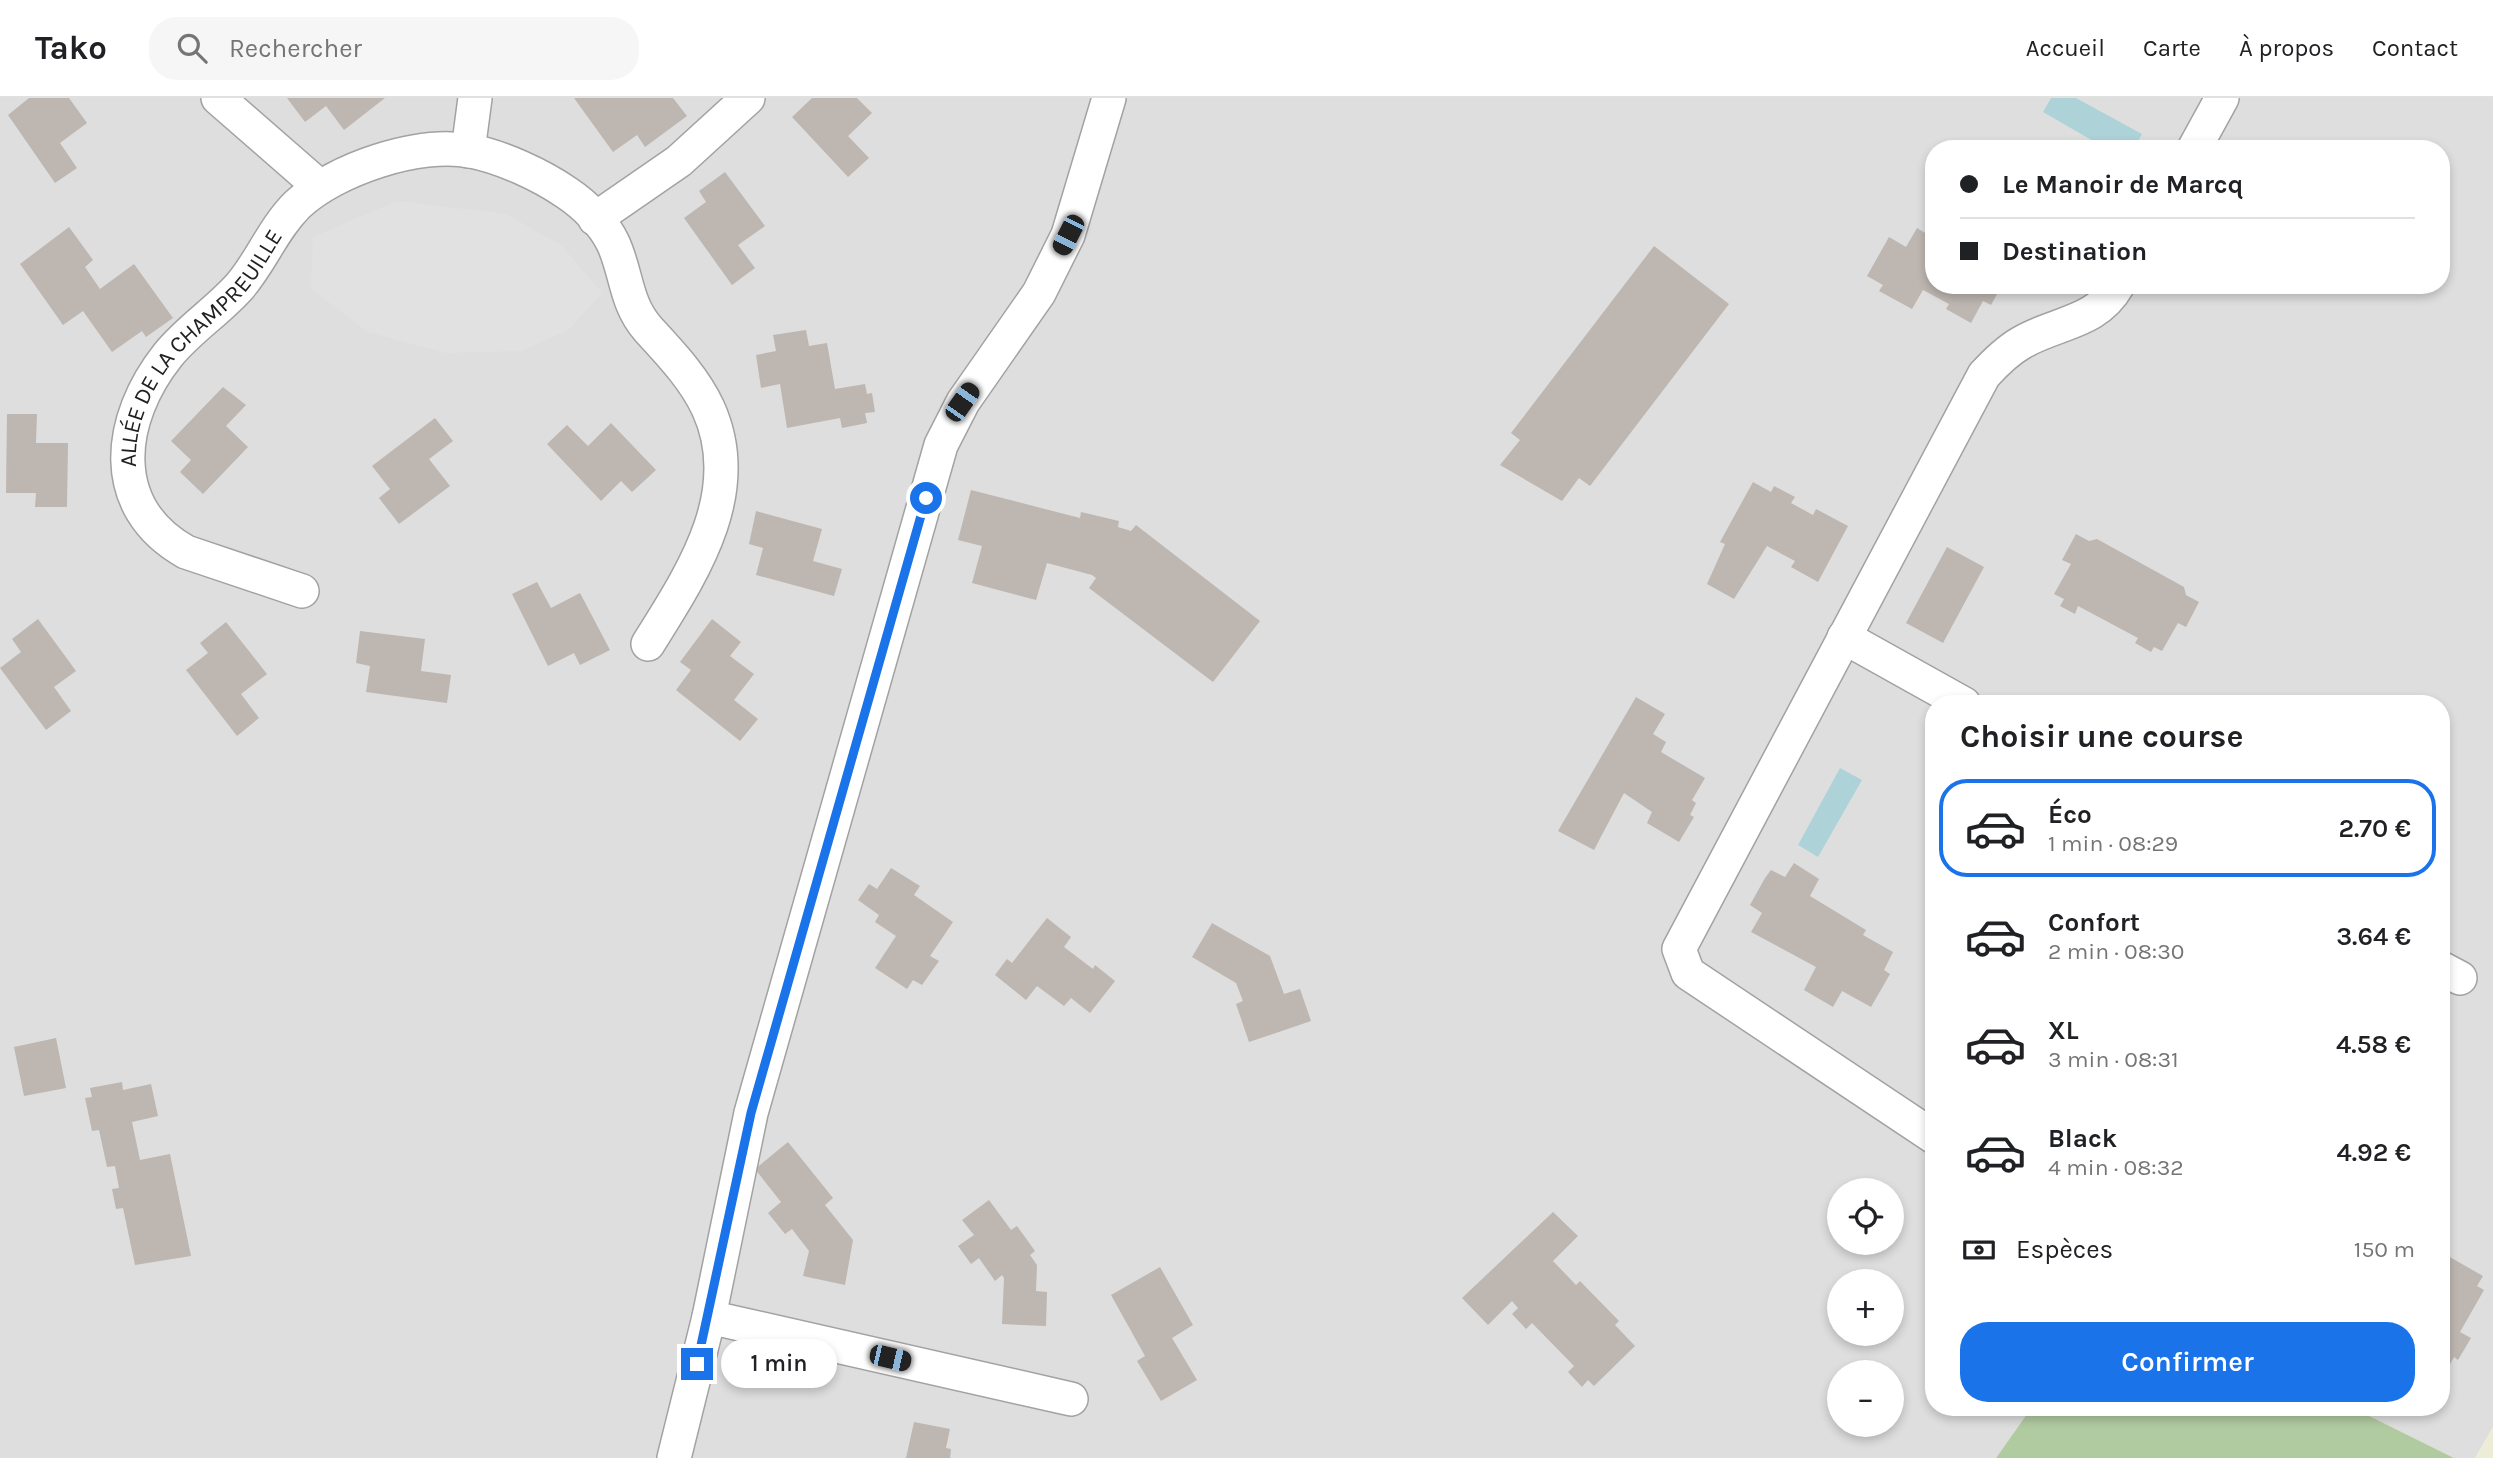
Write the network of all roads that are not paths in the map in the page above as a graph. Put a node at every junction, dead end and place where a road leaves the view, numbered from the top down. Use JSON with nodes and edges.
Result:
{"nodes":[{"id":1,"x":218,"y":98,"type":"edge"},
{"id":2,"x":475,"y":98,"type":"edge"},
{"id":3,"x":748,"y":98,"type":"edge"},
{"id":4,"x":1109,"y":98,"type":"edge"},
{"id":5,"x":2222,"y":98,"type":"edge"},
{"id":6,"x":2199,"y":140,"type":"edge"},
{"id":7,"x":468,"y":151,"type":"junction"},
{"id":8,"x":320,"y":187,"type":"junction"},
{"id":9,"x":595,"y":219,"type":"junction"},
{"id":10,"x":2113,"y":294,"type":"edge"},
{"id":11,"x":302,"y":591,"type":"dead end"},
{"id":12,"x":1844,"y":637,"type":"junction"},
{"id":13,"x":648,"y":644,"type":"dead end"},
{"id":14,"x":1948,"y":695,"type":"edge"},
{"id":15,"x":1925,"y":1130,"type":"edge"},
{"id":16,"x":709,"y":1317,"type":"junction"},
{"id":17,"x":1071,"y":1399,"type":"dead end"},
{"id":18,"x":674,"y":1458,"type":"edge"}],
"edges":[{"from":1,"to":8,"type":"street"},
{"from":2,"to":7,"type":"street"},
{"from":3,"to":9,"type":"street"},
{"from":4,"to":16,"type":"street"},
{"from":5,"to":6,"type":"street"},
{"from":7,"to":8,"type":"street","name":"ALLÉE DE LA CHAMPREUILLE"},
{"from":7,"to":9,"type":"street","name":"ALLÉE DE LA CHAMPREUILLE"},
{"from":8,"to":11,"type":"street","name":"ALLÉE DE LA CHAMPREUILLE"},
{"from":9,"to":13,"type":"street","name":"ALLÉE DE LA CHAMPREUILLE"},
{"from":10,"to":12,"type":"street"},
{"from":12,"to":14,"type":"street"},
{"from":12,"to":15,"type":"street"},
{"from":16,"to":17,"type":"street"},
{"from":16,"to":18,"type":"street"}]}
